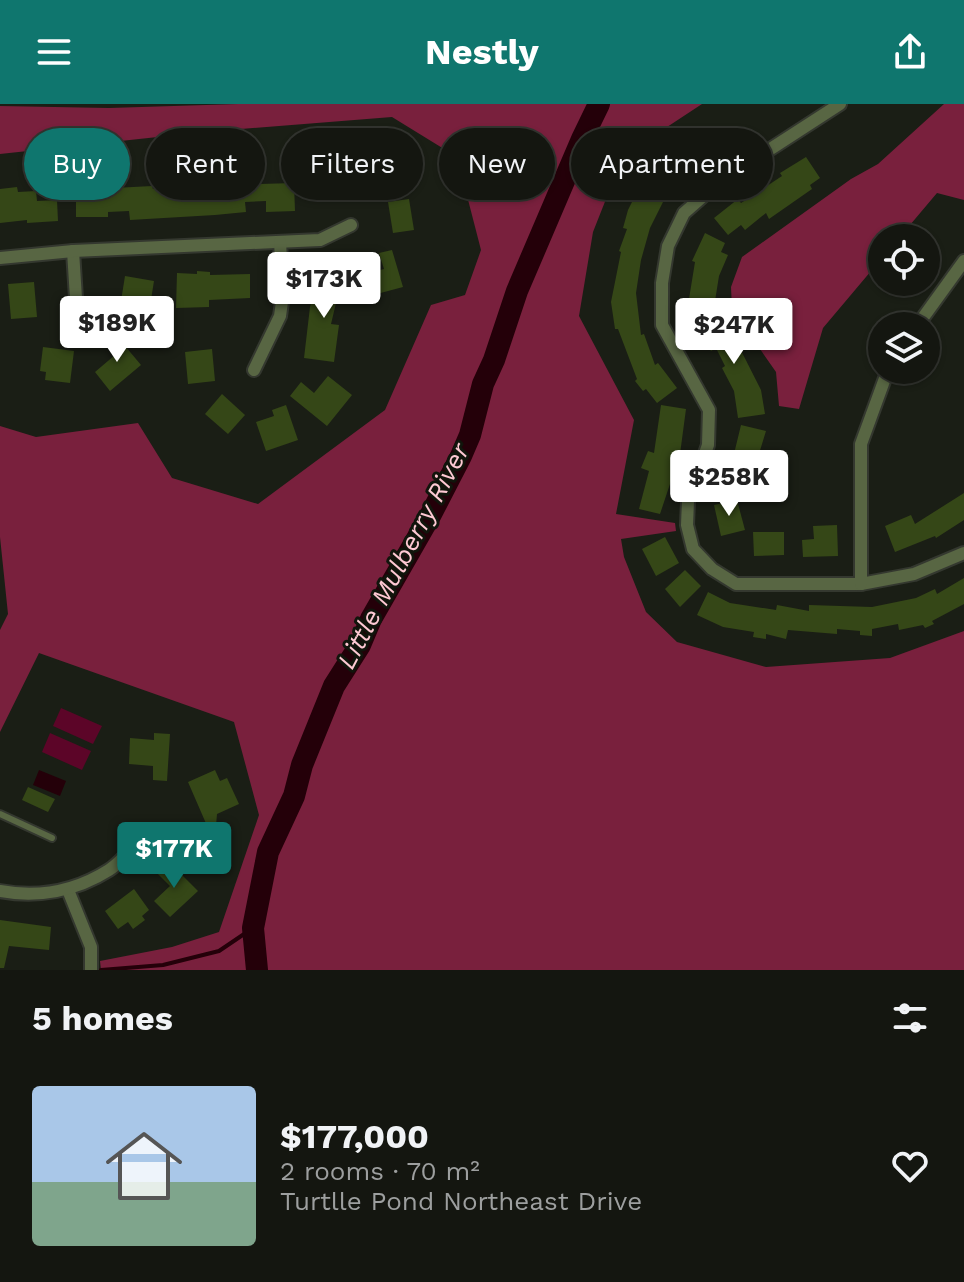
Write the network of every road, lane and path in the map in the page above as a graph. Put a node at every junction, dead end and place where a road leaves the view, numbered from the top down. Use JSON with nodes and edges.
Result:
{"nodes":[{"id":1,"x":840,"y":104,"type":"edge"},
{"id":2,"x":351,"y":225,"type":"dead end"},
{"id":3,"x":280,"y":242,"type":"junction"},
{"id":4,"x":73,"y":251,"type":"junction"},
{"id":5,"x":0,"y":258,"type":"edge"},
{"id":6,"x":964,"y":261,"type":"edge"},
{"id":7,"x":927,"y":312,"type":"edge"},
{"id":8,"x":77,"y":314,"type":"dead end"},
{"id":9,"x":254,"y":370,"type":"dead end"},
{"id":10,"x":883,"y":384,"type":"edge"},
{"id":11,"x":964,"y":553,"type":"edge"},
{"id":12,"x":861,"y":584,"type":"junction"},
{"id":13,"x":0,"y":814,"type":"edge"},
{"id":14,"x":144,"y":834,"type":"dead end"},
{"id":15,"x":52,"y":838,"type":"dead end"},
{"id":16,"x":68,"y":890,"type":"junction"},
{"id":17,"x":0,"y":891,"type":"edge"},
{"id":18,"x":91,"y":970,"type":"edge"}],
"edges":[{"from":1,"to":12,"type":"street"},
{"from":2,"to":3,"type":"street"},
{"from":3,"to":4,"type":"street"},
{"from":3,"to":9,"type":"street"},
{"from":4,"to":5,"type":"street"},
{"from":4,"to":8,"type":"street"},
{"from":6,"to":7,"type":"street"},
{"from":10,"to":12,"type":"street"},
{"from":11,"to":12,"type":"street"},
{"from":13,"to":15,"type":"lane"},
{"from":14,"to":16,"type":"street"},
{"from":16,"to":17,"type":"street"},
{"from":16,"to":18,"type":"street"}]}
